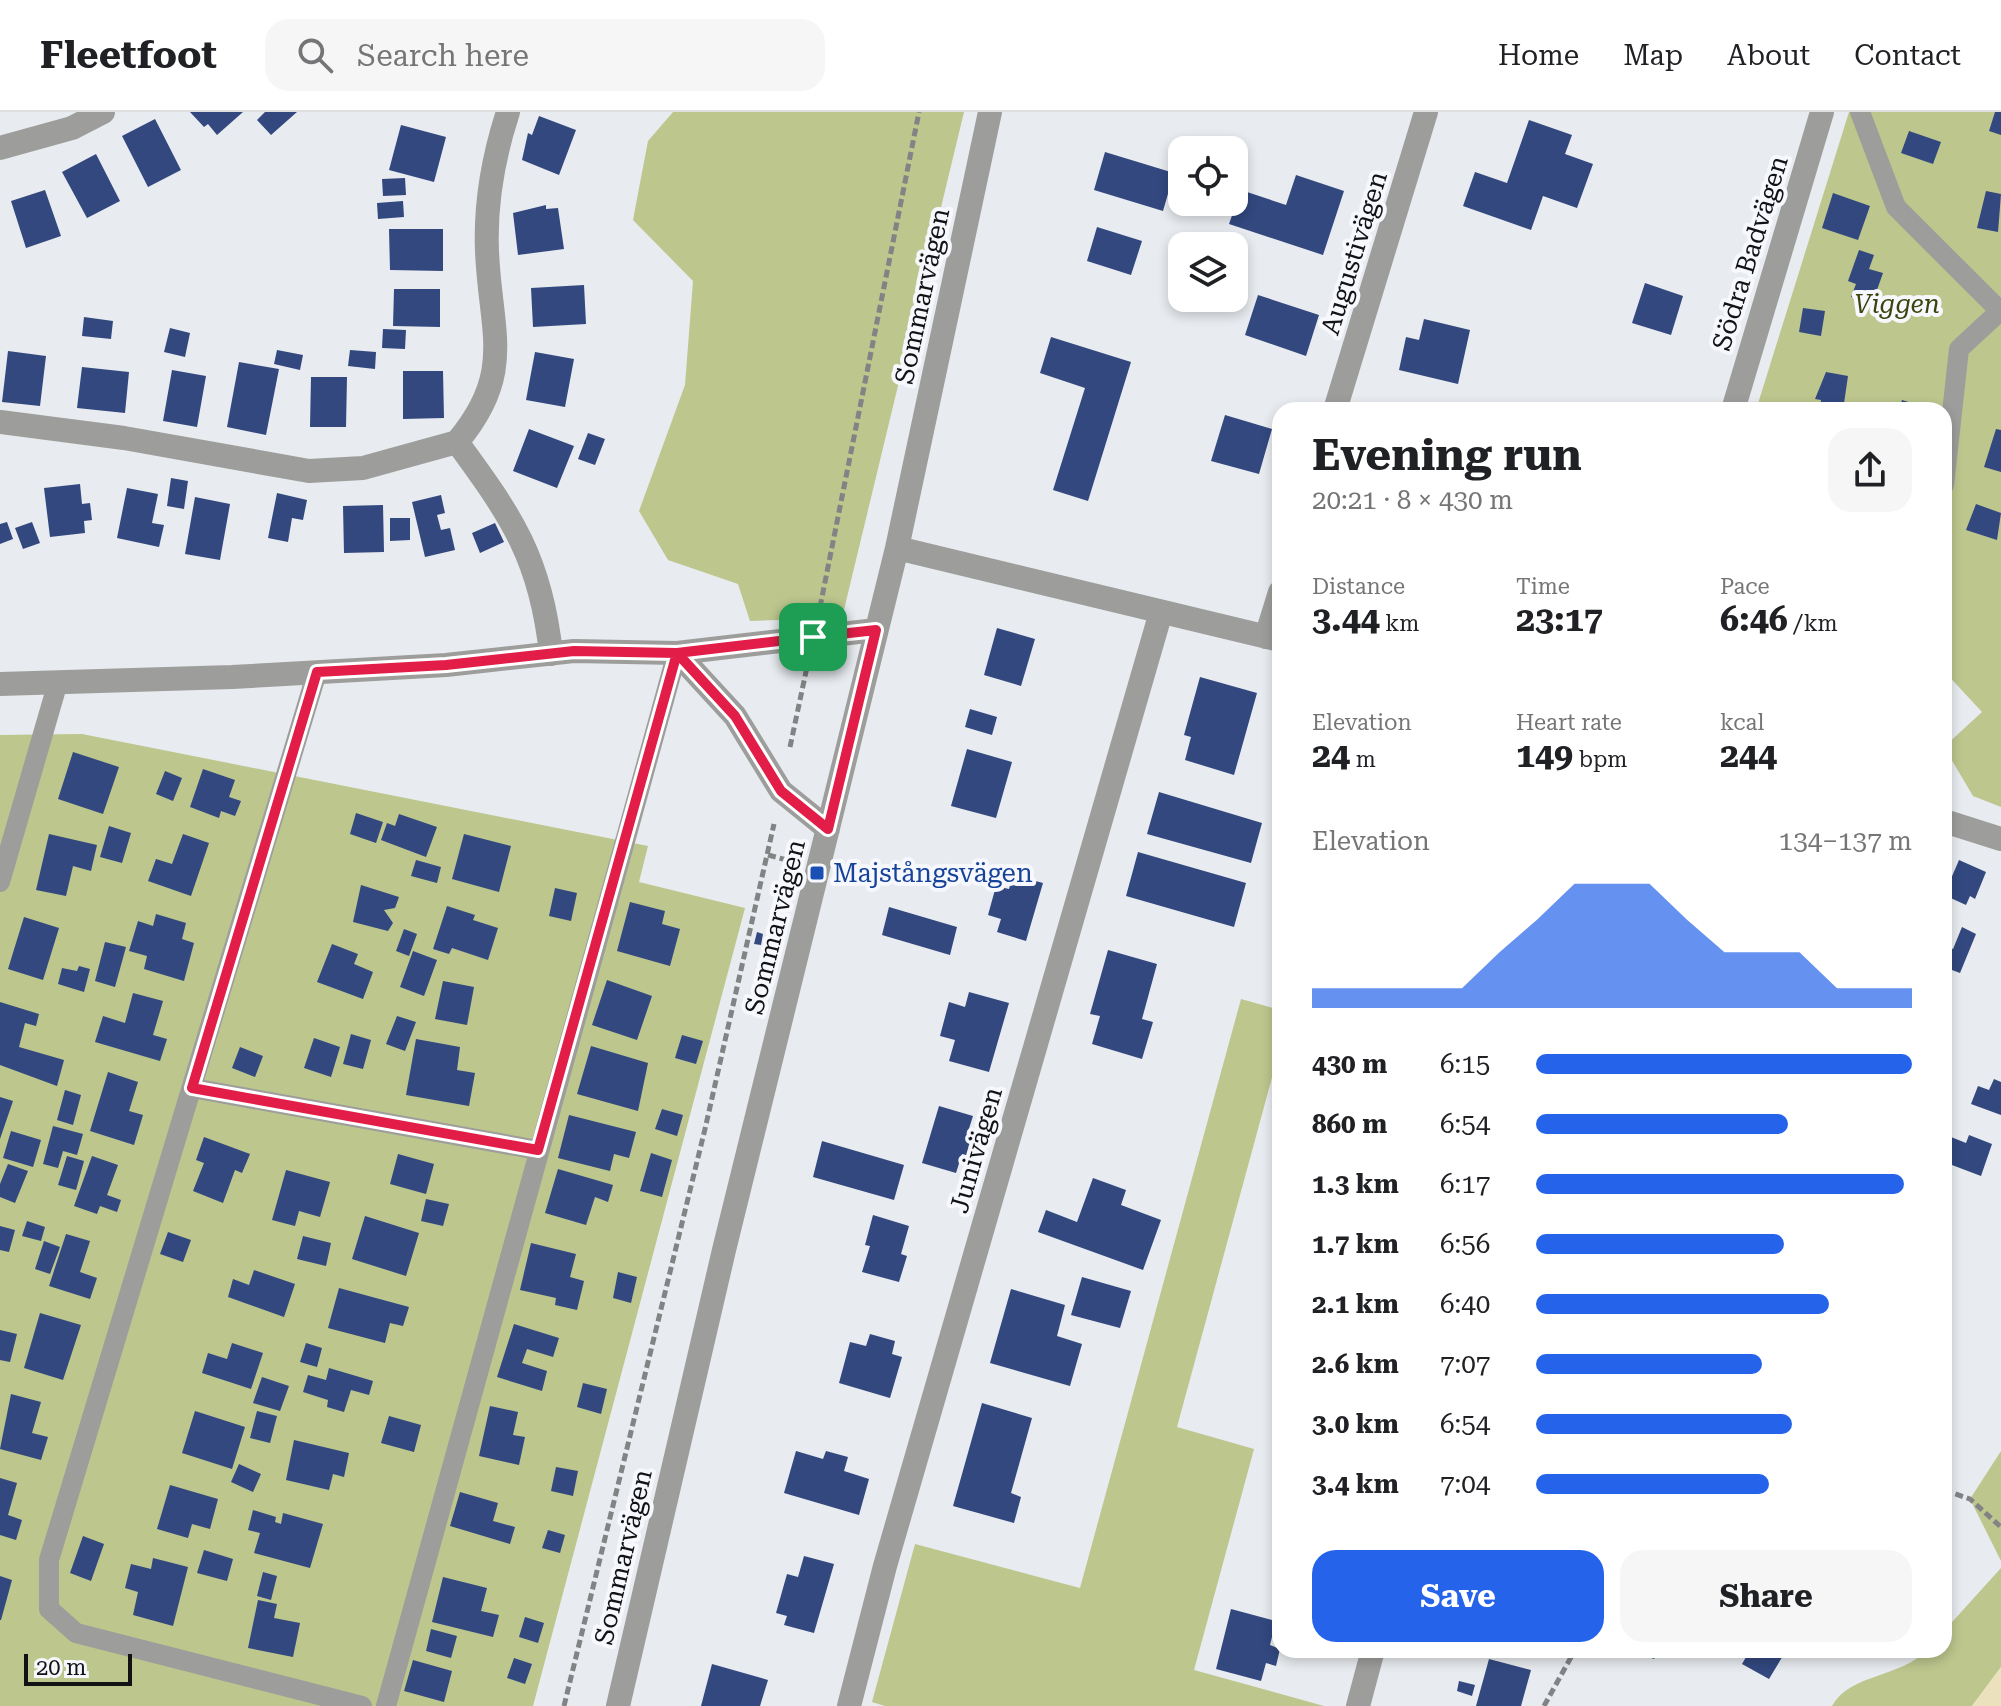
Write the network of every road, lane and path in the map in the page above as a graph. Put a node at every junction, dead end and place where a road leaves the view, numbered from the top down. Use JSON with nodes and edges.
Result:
{"nodes":[{"id":1,"x":103,"y":112,"type":"edge"},
{"id":2,"x":508,"y":112,"type":"edge"},
{"id":3,"x":919,"y":112,"type":"edge"},
{"id":4,"x":990,"y":112,"type":"edge"},
{"id":5,"x":1426,"y":112,"type":"edge"},
{"id":6,"x":1822,"y":112,"type":"edge"},
{"id":7,"x":1860,"y":112,"type":"edge"},
{"id":8,"x":0,"y":148,"type":"edge"},
{"id":9,"x":2001,"y":310,"type":"edge"},
{"id":10,"x":1337,"y":402,"type":"edge"},
{"id":11,"x":1735,"y":402,"type":"edge"},
{"id":12,"x":1952,"y":412,"type":"edge"},
{"id":13,"x":7,"y":425,"type":"edge"},
{"id":14,"x":457,"y":442,"type":"junction"},
{"id":15,"x":897,"y":548,"type":"junction"},
{"id":16,"x":1161,"y":612,"type":"junction"},
{"id":17,"x":876,"y":630,"type":"junction"},
{"id":18,"x":813,"y":637,"type":"junction"},
{"id":19,"x":1272,"y":639,"type":"edge"},
{"id":20,"x":677,"y":653,"type":"junction"},
{"id":21,"x":551,"y":654,"type":"junction"},
{"id":22,"x":317,"y":672,"type":"junction"},
{"id":23,"x":58,"y":682,"type":"junction"},
{"id":24,"x":0,"y":684,"type":"edge"},
{"id":25,"x":781,"y":791,"type":"junction"},
{"id":26,"x":1952,"y":824,"type":"edge"},
{"id":27,"x":828,"y":829,"type":"junction"},
{"id":28,"x":2001,"y":839,"type":"edge"},
{"id":29,"x":768,"y":855,"type":"junction"},
{"id":30,"x":787,"y":860,"type":"dead end"},
{"id":31,"x":0,"y":882,"type":"edge"},
{"id":32,"x":192,"y":1088,"type":"junction"},
{"id":33,"x":538,"y":1150,"type":"junction"},
{"id":34,"x":1952,"y":1493,"type":"edge"},
{"id":35,"x":2001,"y":1527,"type":"edge"},
{"id":36,"x":1371,"y":1658,"type":"edge"},
{"id":37,"x":1571,"y":1658,"type":"edge"},
{"id":38,"x":362,"y":1706,"type":"edge"},
{"id":39,"x":386,"y":1706,"type":"edge"},
{"id":40,"x":564,"y":1706,"type":"edge"},
{"id":41,"x":618,"y":1706,"type":"edge"},
{"id":42,"x":849,"y":1706,"type":"edge"},
{"id":43,"x":1358,"y":1706,"type":"edge"},
{"id":44,"x":1544,"y":1706,"type":"edge"}],
"edges":[{"from":1,"to":8,"type":"street"},
{"from":2,"to":14,"type":"street"},
{"from":3,"to":18,"type":"path"},
{"from":4,"to":15,"type":"street","name":"Sommarvägen"},
{"from":5,"to":10,"type":"street","name":"Augustivägen"},
{"from":6,"to":11,"type":"street","name":"Södra Badvägen"},
{"from":7,"to":9,"type":"lane"},
{"from":9,"to":12,"type":"lane"},
{"from":13,"to":14,"type":"street"},
{"from":14,"to":21,"type":"street"},
{"from":15,"to":16,"type":"street"},
{"from":15,"to":17,"type":"street","name":"Sommarvägen"},
{"from":16,"to":19,"type":"street"},
{"from":16,"to":42,"type":"street","name":"Junivägen"},
{"from":17,"to":18,"type":"street"},
{"from":17,"to":27,"type":"street","name":"Sommarvägen"},
{"from":18,"to":20,"type":"street"},
{"from":18,"to":25,"type":"path"},
{"from":20,"to":21,"type":"street"},
{"from":20,"to":25,"type":"street"},
{"from":20,"to":33,"type":"lane"},
{"from":21,"to":22,"type":"street"},
{"from":22,"to":23,"type":"street"},
{"from":22,"to":32,"type":"lane"},
{"from":23,"to":24,"type":"street"},
{"from":23,"to":31,"type":"lane"},
{"from":25,"to":27,"type":"street"},
{"from":25,"to":29,"type":"path"},
{"from":26,"to":28,"type":"street"},
{"from":27,"to":41,"type":"street","name":"Sommarvägen"},
{"from":29,"to":30,"type":"path"},
{"from":29,"to":40,"type":"path"},
{"from":32,"to":33,"type":"lane"},
{"from":32,"to":38,"type":"lane"},
{"from":33,"to":39,"type":"lane"},
{"from":34,"to":35,"type":"path"},
{"from":36,"to":43,"type":"street"},
{"from":37,"to":44,"type":"path"}]}
